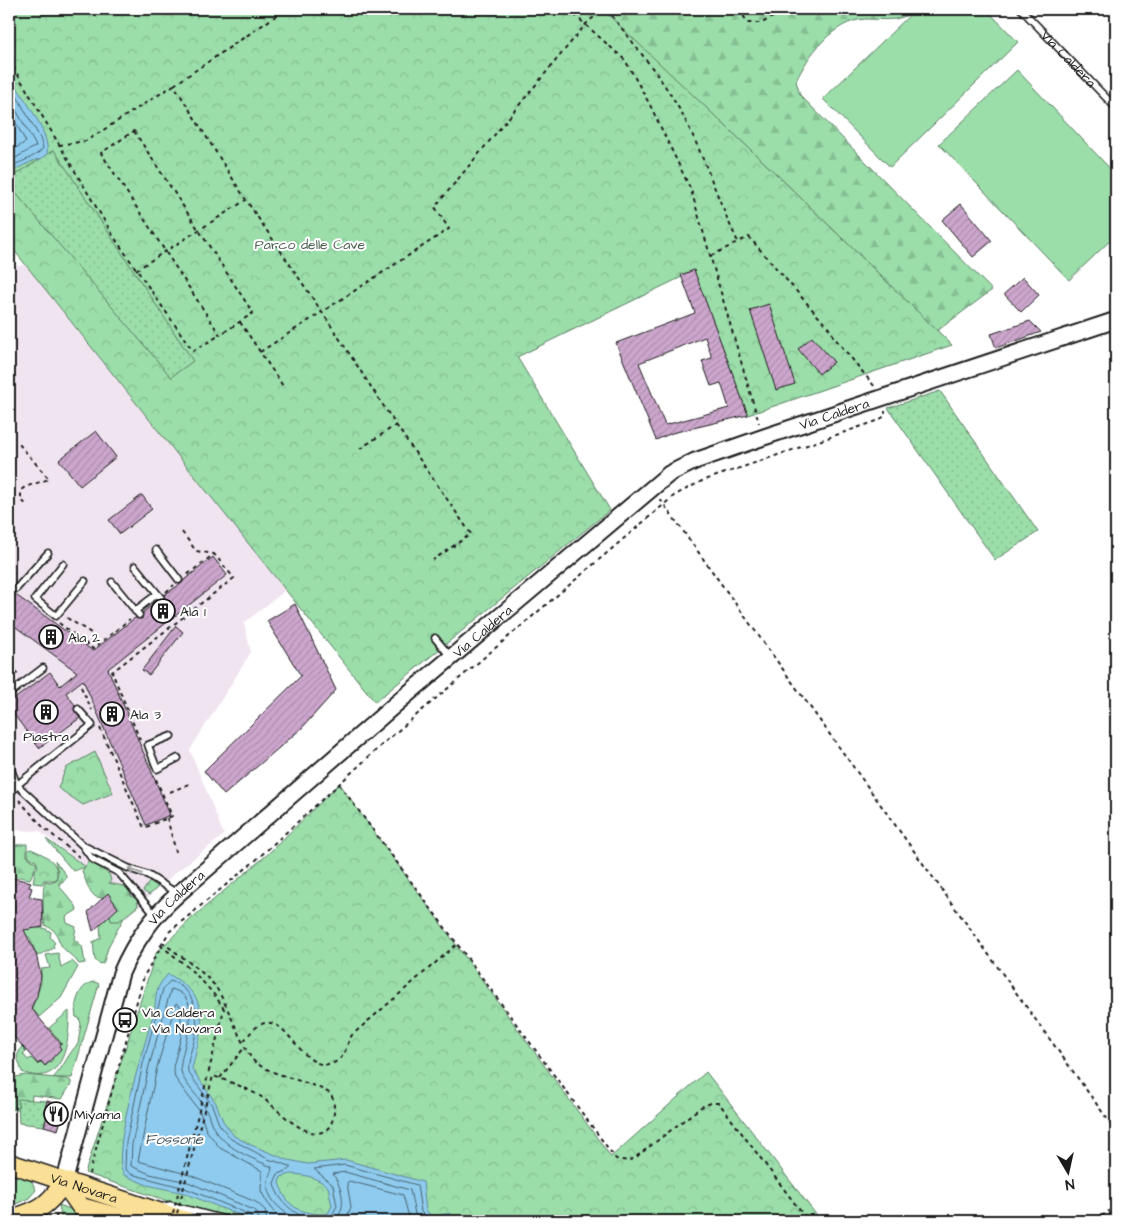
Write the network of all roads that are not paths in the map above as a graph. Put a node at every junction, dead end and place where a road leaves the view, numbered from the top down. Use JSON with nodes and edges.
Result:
{"nodes":[{"id":1,"x":1022,"y":9,"type":"edge"},
{"id":2,"x":1116,"y":108,"type":"edge"},
{"id":3,"x":1116,"y":320,"type":"edge"},
{"id":4,"x":1116,"y":331,"type":"edge"},
{"id":5,"x":1076,"y":334,"type":"junction"},
{"id":6,"x":156,"y":550,"type":"dead end"},
{"id":7,"x":48,"y":553,"type":"dead end"},
{"id":8,"x":63,"y":564,"type":"dead end"},
{"id":9,"x":135,"y":566,"type":"dead end"},
{"id":10,"x":85,"y":581,"type":"dead end"},
{"id":11,"x":179,"y":581,"type":"road end"},
{"id":12,"x":112,"y":582,"type":"dead end"},
{"id":13,"x":16,"y":589,"type":"dead end"},
{"id":14,"x":34,"y":599,"type":"junction"},
{"id":15,"x":30,"y":605,"type":"dead end"},
{"id":16,"x":435,"y":638,"type":"dead end"},
{"id":17,"x":451,"y":658,"type":"junction"},
{"id":18,"x":43,"y":668,"type":"dead end"},
{"id":19,"x":9,"y":694,"type":"edge"},
{"id":20,"x":78,"y":709,"type":"dead end"},
{"id":21,"x":171,"y":736,"type":"dead end"},
{"id":22,"x":178,"y":758,"type":"dead end"},
{"id":23,"x":9,"y":764,"type":"edge"},
{"id":24,"x":9,"y":781,"type":"edge"},
{"id":25,"x":16,"y":785,"type":"junction"},
{"id":26,"x":9,"y":794,"type":"edge"},
{"id":27,"x":82,"y":846,"type":"junction"},
{"id":28,"x":178,"y":894,"type":"junction"},
{"id":29,"x":156,"y":916,"type":"junction"},
{"id":30,"x":9,"y":1157,"type":"edge"},
{"id":31,"x":9,"y":1163,"type":"edge"},
{"id":32,"x":41,"y":1169,"type":"dead end"},
{"id":33,"x":64,"y":1183,"type":"junction"},
{"id":34,"x":146,"y":1209,"type":"junction"},
{"id":35,"x":9,"y":1220,"type":"edge"},
{"id":36,"x":176,"y":1220,"type":"edge"},
{"id":37,"x":131,"y":1221,"type":"edge"},
{"id":38,"x":231,"y":1221,"type":"edge"}],
"edges":[{"from":1,"to":2,"type":"lane","name":"Via Caldera"},
{"from":3,"to":5,"type":"street","name":"Via Caldera"},
{"from":4,"to":5,"type":"street"},
{"from":5,"to":17,"type":"street","name":"Via Caldera"},
{"from":6,"to":11,"type":"lane"},
{"from":7,"to":13,"type":"lane"},
{"from":8,"to":14,"type":"lane"},
{"from":9,"to":12,"type":"lane"},
{"from":10,"to":14,"type":"lane"},
{"from":14,"to":15,"type":"lane"},
{"from":16,"to":17,"type":"lane"},
{"from":17,"to":28,"type":"street","name":"Via Caldera"},
{"from":18,"to":19,"type":"lane"},
{"from":20,"to":25,"type":"lane"},
{"from":21,"to":22,"type":"lane"},
{"from":23,"to":25,"type":"lane"},
{"from":24,"to":25,"type":"lane"},
{"from":25,"to":26,"type":"lane"},
{"from":25,"to":27,"type":"lane"},
{"from":28,"to":27,"type":"lane","one_way":true},
{"from":27,"to":29,"type":"lane"},
{"from":28,"to":29,"type":"street","name":"Via Caldera"},
{"from":29,"to":33,"type":"street","name":"Via Caldera"},
{"from":30,"to":32,"type":"lane"},
{"from":31,"to":33,"type":"main road","name":"Via Novara"},
{"from":33,"to":34,"type":"main road","name":"Via Novara"},
{"from":33,"to":35,"type":"main road"},
{"from":33,"to":37,"type":"main road"},
{"from":34,"to":36,"type":"main road","name":"Via Novara"},
{"from":34,"to":38,"type":"lane"}]}
